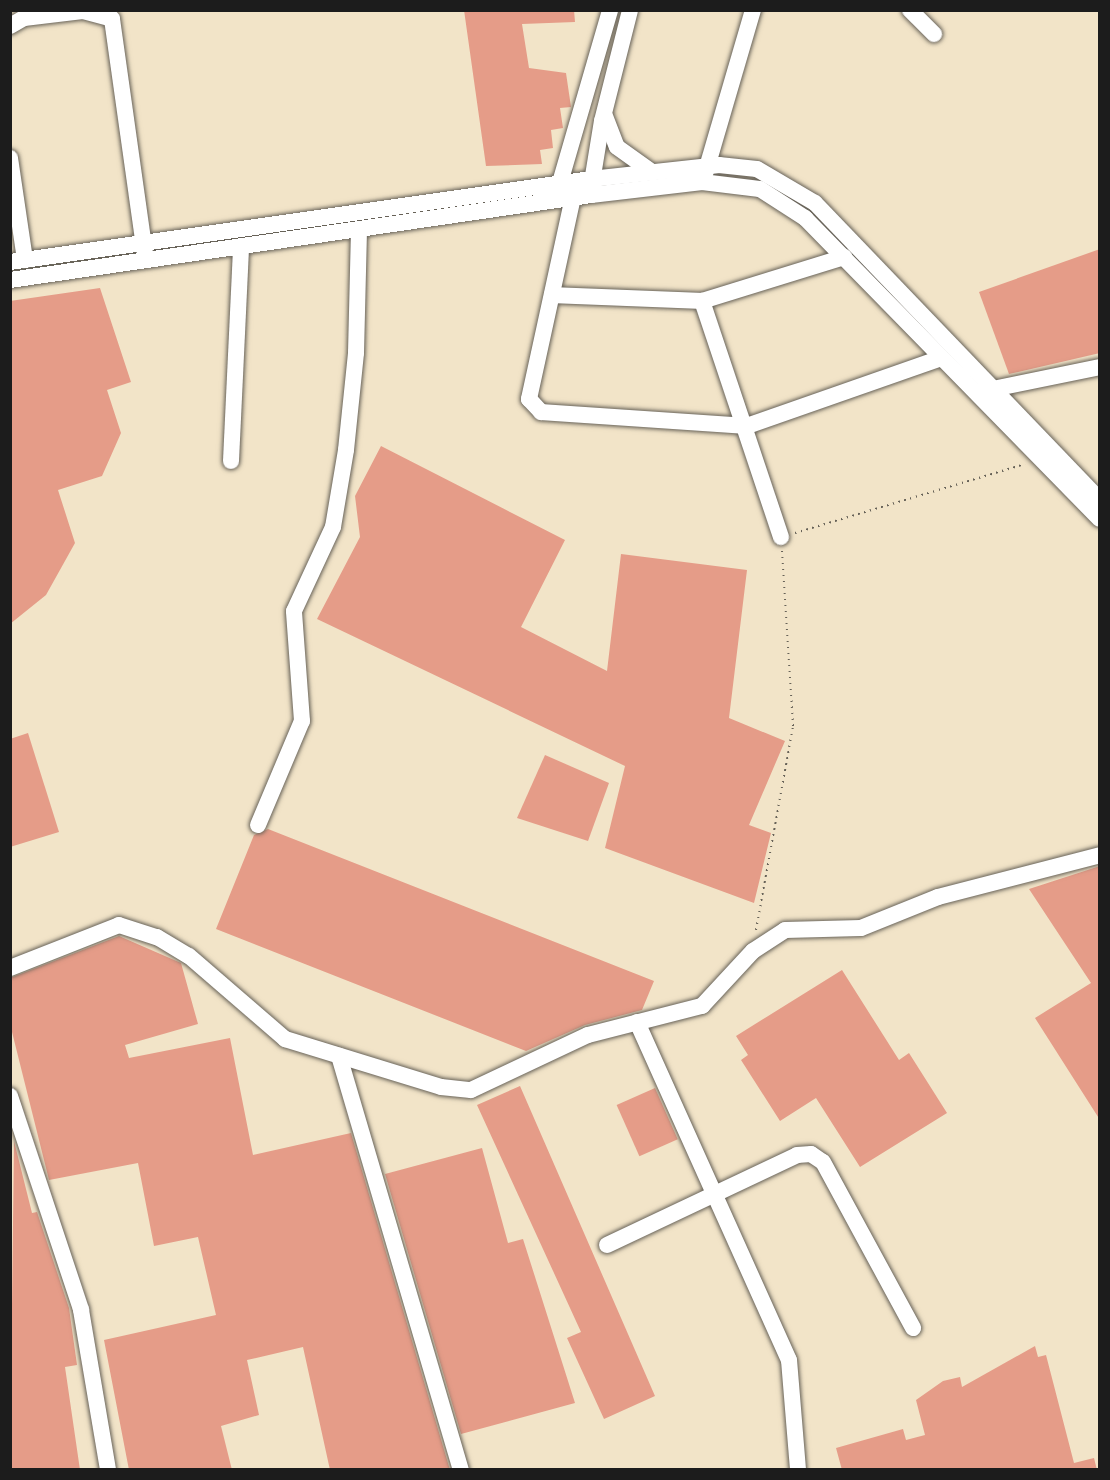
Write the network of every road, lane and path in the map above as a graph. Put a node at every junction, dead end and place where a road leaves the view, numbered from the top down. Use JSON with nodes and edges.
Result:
{"nodes":[{"id":1,"x":610,"y":10,"type":"edge"},
{"id":2,"x":630,"y":10,"type":"edge"},
{"id":3,"x":753,"y":10,"type":"edge"},
{"id":4,"x":910,"y":10,"type":"edge"},
{"id":5,"x":111,"y":15,"type":"edge"},
{"id":6,"x":10,"y":26,"type":"edge"},
{"id":7,"x":934,"y":34,"type":"dead end"},
{"id":8,"x":604,"y":112,"type":"junction"},
{"id":9,"x":10,"y":158,"type":"edge"},
{"id":10,"x":652,"y":172,"type":"junction"},
{"id":11,"x":704,"y":174,"type":"junction"},
{"id":12,"x":591,"y":187,"type":"junction"},
{"id":13,"x":562,"y":194,"type":"junction"},
{"id":14,"x":359,"y":232,"type":"junction"},
{"id":15,"x":144,"y":244,"type":"junction"},
{"id":16,"x":241,"y":249,"type":"junction"},
{"id":17,"x":844,"y":257,"type":"junction"},
{"id":18,"x":18,"y":261,"type":"edge"},
{"id":19,"x":147,"y":262,"type":"junction"},
{"id":20,"x":10,"y":280,"type":"edge"},
{"id":21,"x":552,"y":295,"type":"junction"},
{"id":22,"x":702,"y":301,"type":"junction"},
{"id":23,"x":938,"y":359,"type":"junction"},
{"id":24,"x":1100,"y":367,"type":"edge"},
{"id":25,"x":981,"y":392,"type":"junction"},
{"id":26,"x":747,"y":426,"type":"junction"},
{"id":27,"x":1040,"y":460,"type":"junction"},
{"id":28,"x":231,"y":461,"type":"dead end"},
{"id":29,"x":1100,"y":500,"type":"edge"},
{"id":30,"x":1100,"y":519,"type":"edge"},
{"id":31,"x":781,"y":537,"type":"junction"},
{"id":32,"x":258,"y":825,"type":"dead end"},
{"id":33,"x":1100,"y":855,"type":"edge"},
{"id":34,"x":753,"y":951,"type":"junction"},
{"id":35,"x":10,"y":968,"type":"edge"},
{"id":36,"x":636,"y":1023,"type":"junction"},
{"id":37,"x":339,"y":1056,"type":"junction"},
{"id":38,"x":10,"y":1096,"type":"edge"},
{"id":39,"x":712,"y":1197,"type":"junction"},
{"id":40,"x":607,"y":1245,"type":"dead end"},
{"id":41,"x":913,"y":1328,"type":"dead end"},
{"id":42,"x":108,"y":1470,"type":"edge"},
{"id":43,"x":462,"y":1470,"type":"edge"},
{"id":44,"x":798,"y":1470,"type":"edge"}],
"edges":[{"from":1,"to":13,"type":"street"},
{"from":2,"to":8,"type":"street"},
{"from":3,"to":11,"type":"street"},
{"from":4,"to":7,"type":"street"},
{"from":5,"to":6,"type":"street"},
{"from":5,"to":15,"type":"street"},
{"from":8,"to":10,"type":"street"},
{"from":8,"to":12,"type":"street"},
{"from":9,"to":18,"type":"street"},
{"from":10,"to":11,"type":"street"},
{"from":10,"to":12,"type":"street"},
{"from":11,"to":12,"type":"street"},
{"from":11,"to":17,"type":"street"},
{"from":11,"to":25,"type":"street"},
{"from":12,"to":13,"type":"street"},
{"from":13,"to":14,"type":"street"},
{"from":13,"to":15,"type":"street"},
{"from":13,"to":21,"type":"street"},
{"from":14,"to":16,"type":"street"},
{"from":14,"to":32,"type":"street"},
{"from":15,"to":18,"type":"street"},
{"from":15,"to":19,"type":"street"},
{"from":16,"to":19,"type":"street"},
{"from":16,"to":28,"type":"street"},
{"from":17,"to":22,"type":"street"},
{"from":17,"to":23,"type":"street"},
{"from":19,"to":20,"type":"street"},
{"from":21,"to":22,"type":"street"},
{"from":21,"to":26,"type":"street"},
{"from":22,"to":26,"type":"street"},
{"from":23,"to":25,"type":"street"},
{"from":23,"to":26,"type":"street"},
{"from":24,"to":25,"type":"street"},
{"from":25,"to":27,"type":"street"},
{"from":25,"to":29,"type":"street"},
{"from":26,"to":31,"type":"street"},
{"from":27,"to":30,"type":"street"},
{"from":27,"to":31,"type":"path"},
{"from":31,"to":34,"type":"path"},
{"from":33,"to":34,"type":"street"},
{"from":34,"to":36,"type":"street"},
{"from":35,"to":37,"type":"street"},
{"from":36,"to":37,"type":"street"},
{"from":36,"to":39,"type":"street"},
{"from":37,"to":43,"type":"street"},
{"from":38,"to":42,"type":"street"},
{"from":39,"to":40,"type":"street"},
{"from":39,"to":41,"type":"street"},
{"from":39,"to":44,"type":"street"}]}
